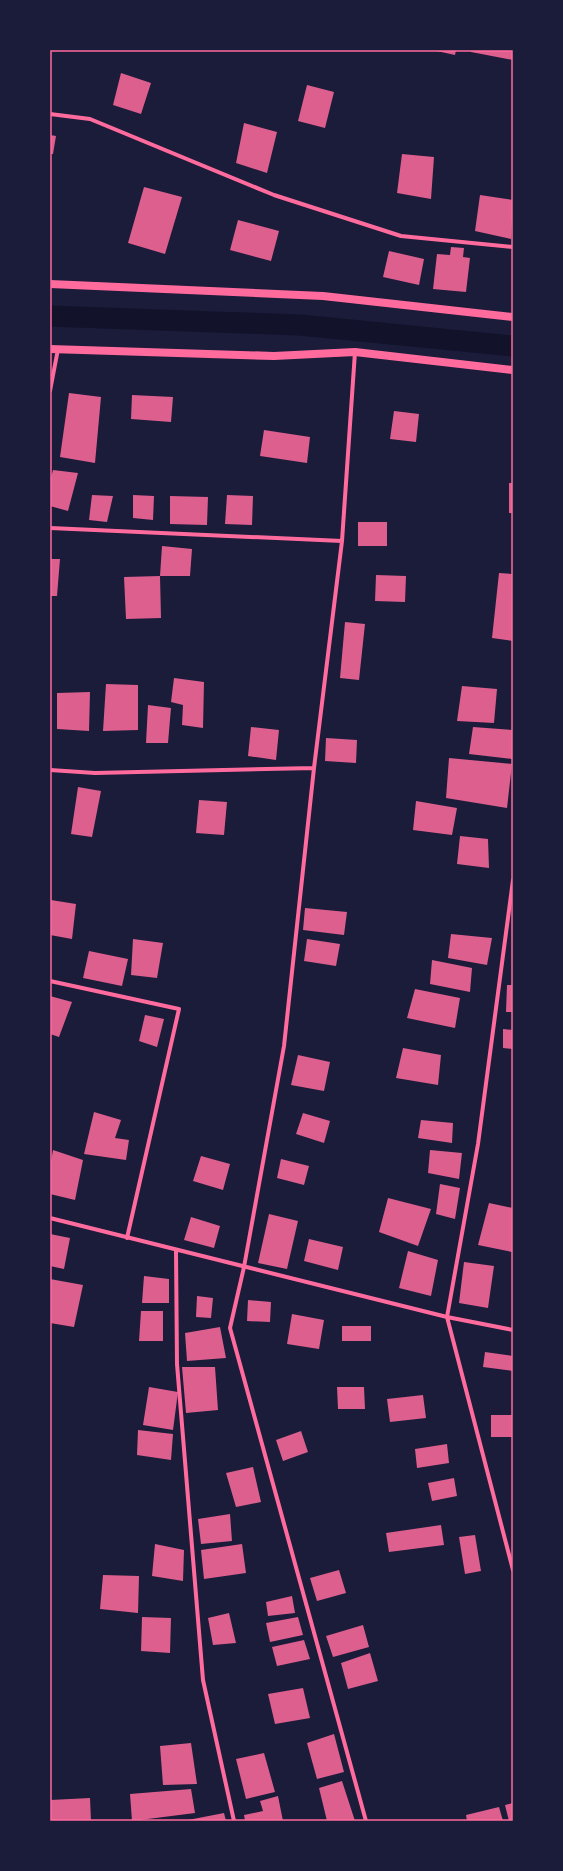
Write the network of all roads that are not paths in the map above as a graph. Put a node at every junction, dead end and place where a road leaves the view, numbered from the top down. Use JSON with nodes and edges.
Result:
{"nodes":[{"id":1,"x":50,"y":114,"type":"edge"},
{"id":2,"x":513,"y":246,"type":"edge"},
{"id":3,"x":50,"y":284,"type":"edge"},
{"id":4,"x":513,"y":317,"type":"edge"},
{"id":5,"x":54,"y":349,"type":"edge"},
{"id":6,"x":355,"y":352,"type":"junction"},
{"id":7,"x":513,"y":370,"type":"edge"},
{"id":8,"x":50,"y":391,"type":"edge"},
{"id":9,"x":50,"y":528,"type":"edge"},
{"id":10,"x":342,"y":541,"type":"junction"},
{"id":11,"x":314,"y":768,"type":"junction"},
{"id":12,"x":50,"y":770,"type":"edge"},
{"id":13,"x":513,"y":880,"type":"edge"},
{"id":14,"x":50,"y":982,"type":"edge"},
{"id":15,"x":50,"y":1218,"type":"edge"},
{"id":16,"x":127,"y":1238,"type":"junction"},
{"id":17,"x":176,"y":1250,"type":"junction"},
{"id":18,"x":244,"y":1267,"type":"junction"},
{"id":19,"x":447,"y":1318,"type":"junction"},
{"id":20,"x":513,"y":1330,"type":"edge"},
{"id":21,"x":513,"y":1570,"type":"edge"},
{"id":22,"x":234,"y":1821,"type":"edge"},
{"id":23,"x":366,"y":1821,"type":"edge"}],
"edges":[{"from":1,"to":2,"type":"street"},
{"from":3,"to":4,"type":"main road"},
{"from":5,"to":6,"type":"main road"},
{"from":5,"to":8,"type":"street"},
{"from":6,"to":7,"type":"main road"},
{"from":6,"to":10,"type":"street"},
{"from":9,"to":10,"type":"street"},
{"from":10,"to":11,"type":"street"},
{"from":11,"to":12,"type":"street"},
{"from":11,"to":18,"type":"street"},
{"from":13,"to":19,"type":"street"},
{"from":14,"to":16,"type":"street"},
{"from":15,"to":16,"type":"street"},
{"from":16,"to":17,"type":"street"},
{"from":17,"to":18,"type":"street"},
{"from":17,"to":22,"type":"street"},
{"from":18,"to":19,"type":"street"},
{"from":18,"to":23,"type":"street"},
{"from":19,"to":20,"type":"street"},
{"from":19,"to":21,"type":"street"}]}
